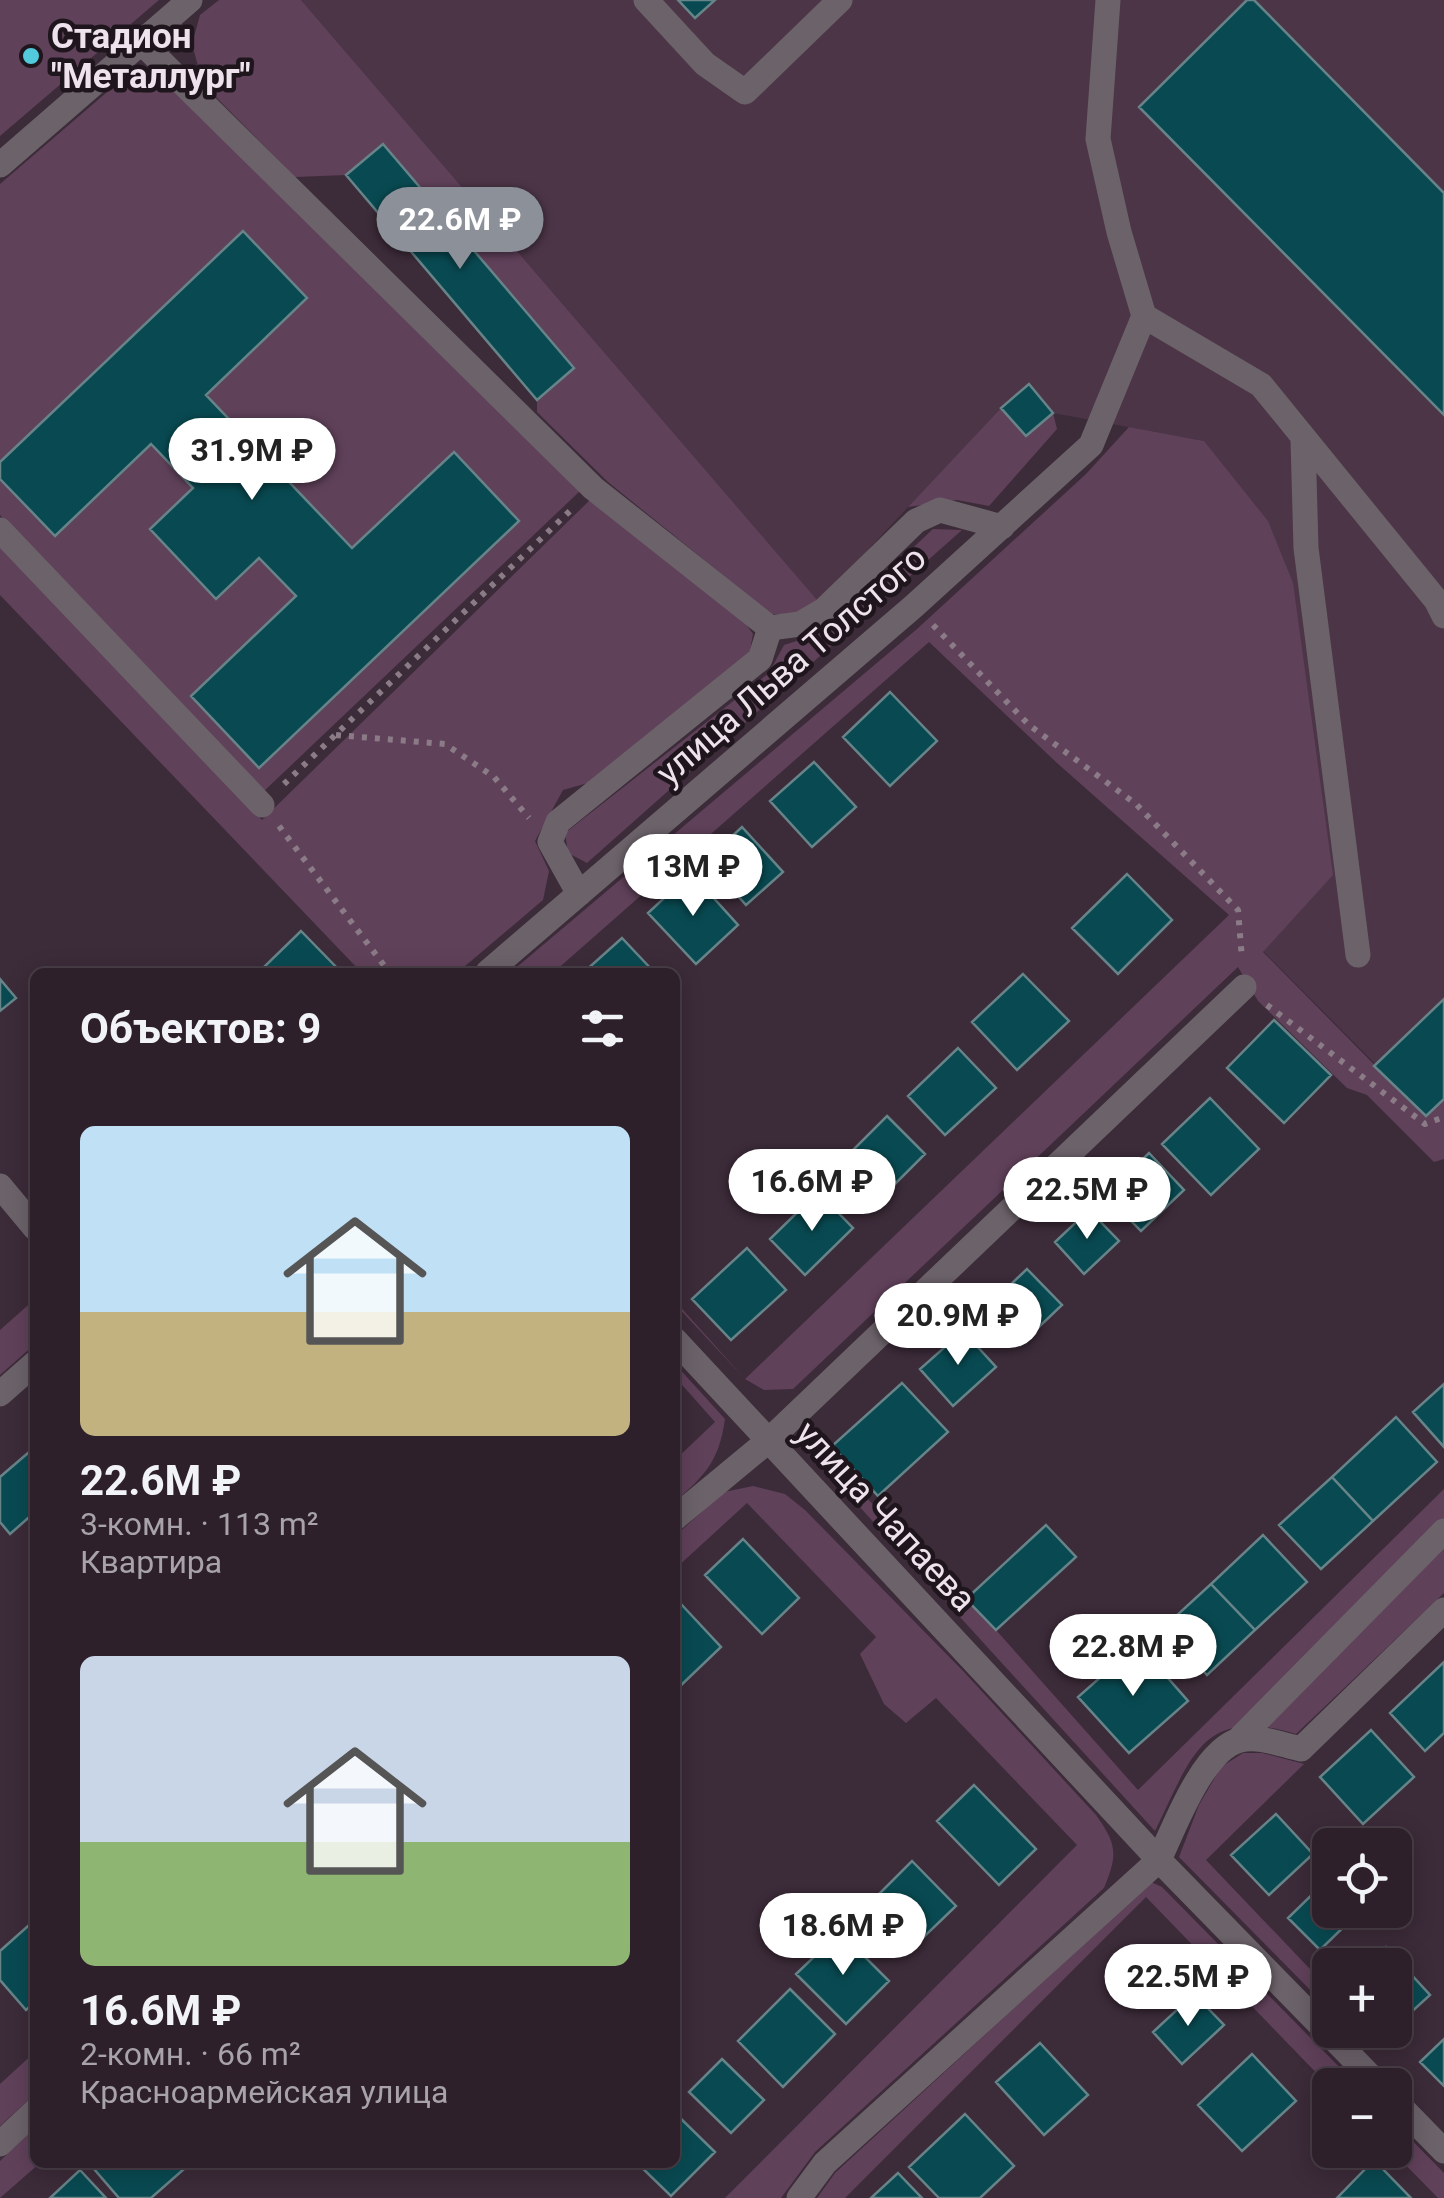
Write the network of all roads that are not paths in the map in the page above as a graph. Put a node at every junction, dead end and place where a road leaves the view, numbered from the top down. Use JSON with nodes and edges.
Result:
{"nodes":[{"id":1,"x":190,"y":0,"type":"edge"},
{"id":2,"x":646,"y":0,"type":"edge"},
{"id":3,"x":840,"y":0,"type":"edge"},
{"id":4,"x":1108,"y":0,"type":"edge"},
{"id":5,"x":141,"y":42,"type":"junction"},
{"id":6,"x":0,"y":165,"type":"edge"},
{"id":7,"x":1144,"y":316,"type":"junction"},
{"id":8,"x":1303,"y":440,"type":"junction"},
{"id":9,"x":1002,"y":528,"type":"junction"},
{"id":10,"x":0,"y":530,"type":"edge"},
{"id":11,"x":1444,"y":616,"type":"edge"},
{"id":12,"x":770,"y":628,"type":"junction"},
{"id":13,"x":262,"y":805,"type":"road end"},
{"id":14,"x":579,"y":894,"type":"junction"},
{"id":15,"x":1358,"y":955,"type":"dead end"},
{"id":16,"x":493,"y":968,"type":"edge"},
{"id":17,"x":1244,"y":987,"type":"road end"},
{"id":18,"x":0,"y":1186,"type":"edge"},
{"id":19,"x":30,"y":1222,"type":"edge"},
{"id":20,"x":680,"y":1345,"type":"edge"},
{"id":21,"x":30,"y":1367,"type":"edge"},
{"id":22,"x":0,"y":1394,"type":"edge"},
{"id":23,"x":768,"y":1442,"type":"junction"},
{"id":24,"x":680,"y":1514,"type":"edge"},
{"id":25,"x":1444,"y":1531,"type":"edge"},
{"id":26,"x":1444,"y":1610,"type":"edge"},
{"id":27,"x":1238,"y":1740,"type":"junction"},
{"id":28,"x":1159,"y":1860,"type":"junction"},
{"id":29,"x":1362,"y":2068,"type":"edge"},
{"id":30,"x":30,"y":2116,"type":"edge"},
{"id":31,"x":1412,"y":2118,"type":"edge"},
{"id":32,"x":0,"y":2144,"type":"edge"},
{"id":33,"x":1444,"y":2151,"type":"edge"},
{"id":34,"x":799,"y":2198,"type":"edge"}],
"edges":[{"from":1,"to":5,"type":"street"},
{"from":2,"to":3,"type":"street"},
{"from":4,"to":7,"type":"street"},
{"from":5,"to":6,"type":"street"},
{"from":5,"to":12,"type":"street"},
{"from":7,"to":8,"type":"street"},
{"from":7,"to":9,"type":"street","name":"улица Льва Толстого"},
{"from":8,"to":11,"type":"street"},
{"from":8,"to":15,"type":"street"},
{"from":9,"to":12,"type":"street"},
{"from":9,"to":14,"type":"street","name":"улица Льва Толстого"},
{"from":10,"to":13,"type":"street"},
{"from":12,"to":14,"type":"street"},
{"from":14,"to":16,"type":"street","name":"улица Льва Толстого"},
{"from":17,"to":23,"type":"street"},
{"from":18,"to":19,"type":"street"},
{"from":20,"to":23,"type":"street","name":"улица Чапаева"},
{"from":21,"to":22,"type":"street"},
{"from":23,"to":24,"type":"street"},
{"from":23,"to":28,"type":"street","name":"улица Чапаева"},
{"from":25,"to":27,"type":"street"},
{"from":26,"to":27,"type":"street"},
{"from":27,"to":28,"type":"street"},
{"from":28,"to":29,"type":"street","name":"улица Чапаева"},
{"from":28,"to":34,"type":"street"},
{"from":30,"to":32,"type":"street"},
{"from":31,"to":33,"type":"street"}]}
